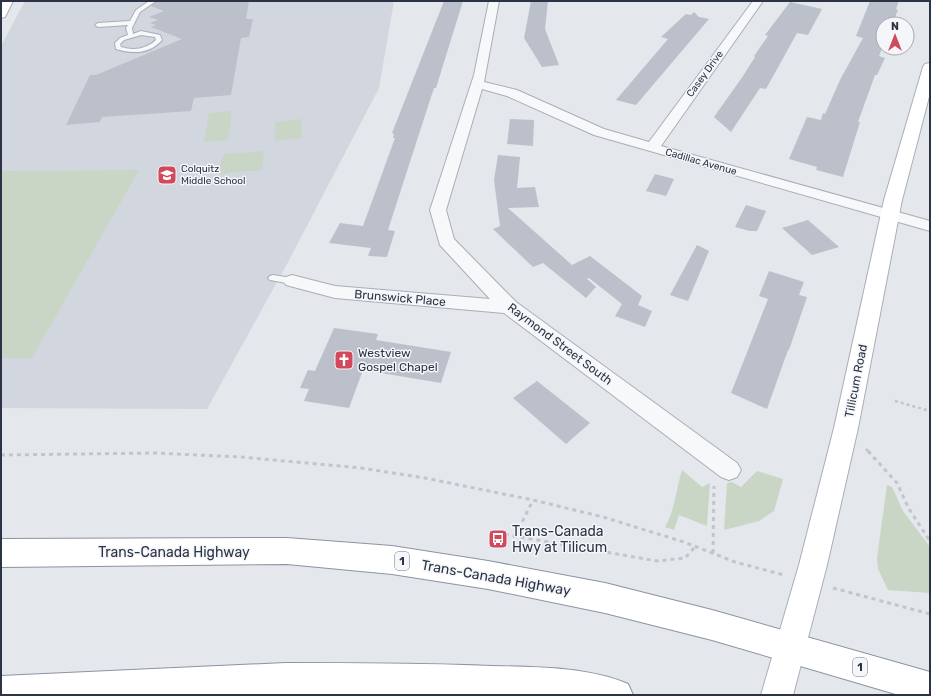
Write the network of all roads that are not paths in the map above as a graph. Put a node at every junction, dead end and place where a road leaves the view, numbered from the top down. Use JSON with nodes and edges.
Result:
{"nodes":[{"id":1,"x":7,"y":1,"type":"edge"},
{"id":2,"x":153,"y":1,"type":"edge"},
{"id":3,"x":494,"y":1,"type":"edge"},
{"id":4,"x":758,"y":1,"type":"edge"},
{"id":5,"x":1,"y":14,"type":"edge"},
{"id":6,"x":131,"y":23,"type":"junction"},
{"id":7,"x":98,"y":25,"type":"dead end"},
{"id":8,"x":131,"y":35,"type":"junction"},
{"id":9,"x":930,"y":67,"type":"edge"},
{"id":10,"x":478,"y":84,"type":"junction"},
{"id":11,"x":925,"y":104,"type":"edge"},
{"id":12,"x":652,"y":148,"type":"junction"},
{"id":13,"x":890,"y":215,"type":"junction"},
{"id":14,"x":930,"y":226,"type":"edge"},
{"id":15,"x":273,"y":278,"type":"dead end"},
{"id":16,"x":292,"y":281,"type":"joint"},
{"id":17,"x":510,"y":307,"type":"junction"},
{"id":18,"x":729,"y":470,"type":"road end"},
{"id":19,"x":2,"y":553,"type":"edge"},
{"id":20,"x":790,"y":648,"type":"junction"},
{"id":21,"x":930,"y":688,"type":"edge"},
{"id":22,"x":6,"y":692,"type":"edge"},
{"id":23,"x":617,"y":695,"type":"edge"},
{"id":24,"x":777,"y":695,"type":"edge"}],
"edges":[{"from":1,"to":5,"type":"main road"},
{"from":2,"to":6,"type":"lane"},
{"from":3,"to":10,"type":"street","name":"Raymond Street South"},
{"from":4,"to":12,"type":"street","name":"Casey Drive"},
{"from":6,"to":7,"type":"lane"},
{"from":6,"to":8,"type":"lane"},
{"from":8,"to":8,"type":"lane"},
{"from":9,"to":11,"type":"main road","name":"Tillicum Road"},
{"from":10,"to":12,"type":"street","name":"Cadillac Avenue"},
{"from":10,"to":17,"type":"street","name":"Raymond Street South"},
{"from":11,"to":13,"type":"main road","name":"Tillicum Road"},
{"from":12,"to":13,"type":"street","name":"Cadillac Avenue"},
{"from":13,"to":14,"type":"street","name":"Cadillac Avenue"},
{"from":13,"to":20,"type":"main road","name":"Tillicum Road"},
{"from":15,"to":16,"type":"lane"},
{"from":16,"to":17,"type":"street","name":"Brunswick Place"},
{"from":17,"to":18,"type":"street","name":"Raymond Street South"},
{"from":19,"to":20,"type":"main road","name":"Trans-Canada Highway","number":"1"},
{"from":20,"to":21,"type":"main road","name":"Trans-Canada Highway","number":"1"},
{"from":20,"to":24,"type":"main road","name":"Tillicum Road"},
{"from":22,"to":23,"type":"main road"}]}
